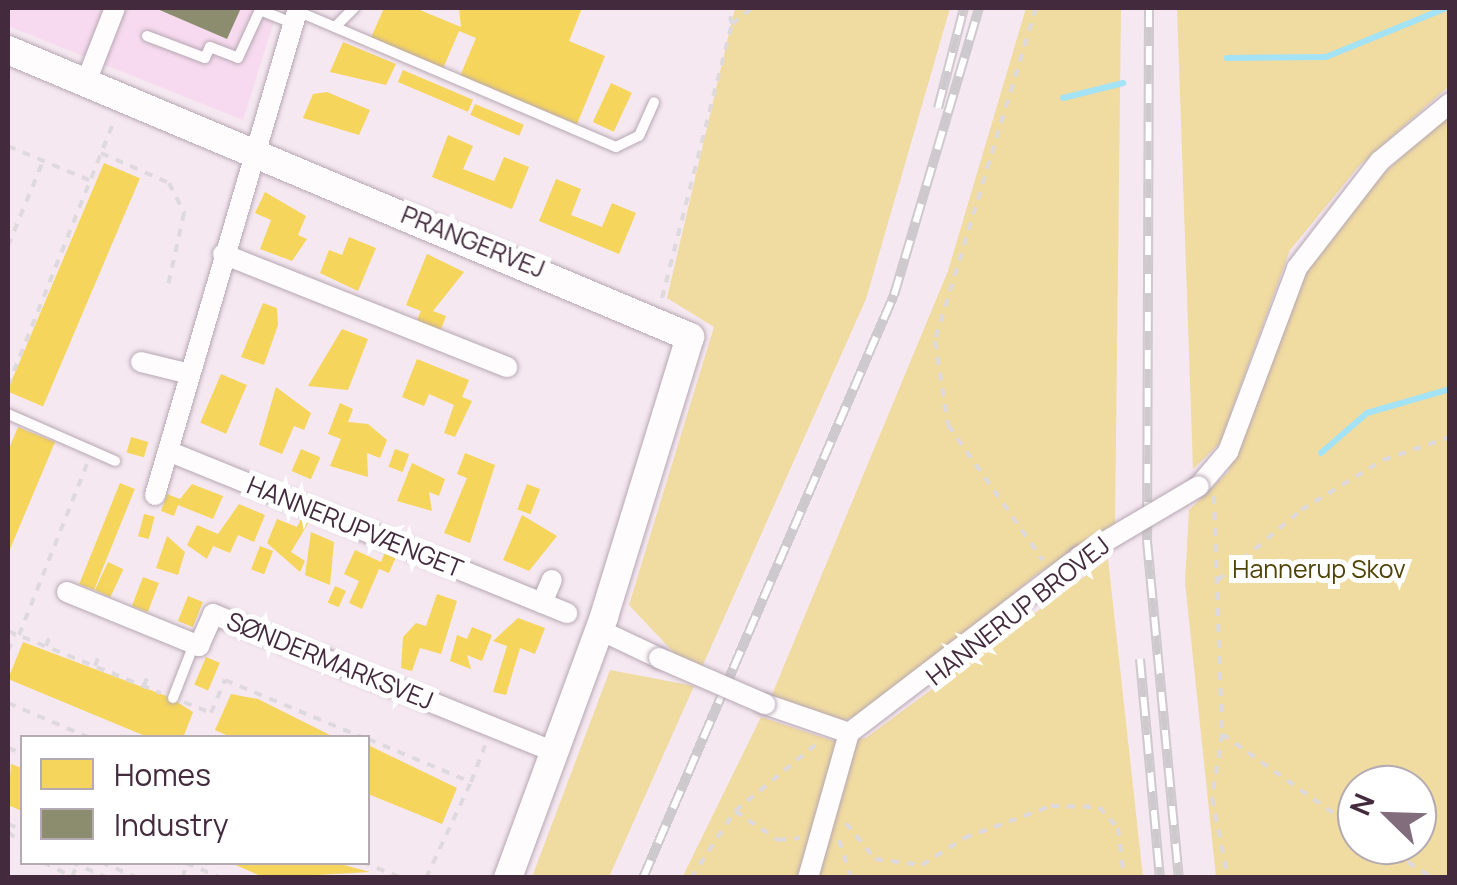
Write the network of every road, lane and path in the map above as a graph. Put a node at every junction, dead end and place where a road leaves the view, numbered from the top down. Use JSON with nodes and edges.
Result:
{"nodes":[{"id":1,"x":114,"y":8,"type":"edge"},
{"id":2,"x":354,"y":8,"type":"edge"},
{"id":3,"x":728,"y":8,"type":"edge"},
{"id":4,"x":752,"y":8,"type":"edge"},
{"id":5,"x":1036,"y":8,"type":"edge"},
{"id":6,"x":296,"y":14,"type":"edge"},
{"id":7,"x":732,"y":24,"type":"junction"},
{"id":8,"x":335,"y":27,"type":"junction"},
{"id":9,"x":146,"y":36,"type":"dead end"},
{"id":10,"x":8,"y":50,"type":"edge"},
{"id":11,"x":86,"y":82,"type":"junction"},
{"id":12,"x":124,"y":98,"type":"junction"},
{"id":13,"x":654,"y":102,"type":"dead end"},
{"id":14,"x":1450,"y":103,"type":"edge"},
{"id":15,"x":8,"y":146,"type":"edge"},
{"id":16,"x":101,"y":153,"type":"junction"},
{"id":17,"x":254,"y":153,"type":"junction"},
{"id":18,"x":43,"y":161,"type":"junction"},
{"id":19,"x":89,"y":180,"type":"junction"},
{"id":20,"x":8,"y":246,"type":"edge"},
{"id":21,"x":224,"y":254,"type":"junction"},
{"id":22,"x":168,"y":286,"type":"dead end"},
{"id":23,"x":657,"y":317,"type":"junction"},
{"id":24,"x":141,"y":362,"type":"dead end"},
{"id":25,"x":506,"y":367,"type":"dead end"},
{"id":26,"x":190,"y":374,"type":"junction"},
{"id":27,"x":8,"y":386,"type":"edge"},
{"id":28,"x":8,"y":414,"type":"edge"},
{"id":29,"x":1450,"y":437,"type":"edge"},
{"id":30,"x":92,"y":451,"type":"junction"},
{"id":31,"x":168,"y":451,"type":"junction"},
{"id":32,"x":116,"y":461,"type":"dead end"},
{"id":33,"x":1207,"y":480,"type":"junction"},
{"id":34,"x":156,"y":496,"type":"dead end"},
{"id":35,"x":1054,"y":576,"type":"junction"},
{"id":36,"x":552,"y":580,"type":"dead end"},
{"id":37,"x":1216,"y":582,"type":"junction"},
{"id":38,"x":67,"y":592,"type":"dead end"},
{"id":39,"x":542,"y":603,"type":"junction"},
{"id":40,"x":567,"y":613,"type":"dead end"},
{"id":41,"x":600,"y":630,"type":"junction"},
{"id":42,"x":8,"y":631,"type":"edge"},
{"id":43,"x":17,"y":634,"type":"junction"},
{"id":44,"x":50,"y":635,"type":"dead end"},
{"id":45,"x":194,"y":644,"type":"junction"},
{"id":46,"x":46,"y":646,"type":"dead end"},
{"id":47,"x":8,"y":652,"type":"edge"},
{"id":48,"x":99,"y":655,"type":"dead end"},
{"id":49,"x":95,"y":666,"type":"dead end"},
{"id":50,"x":148,"y":675,"type":"dead end"},
{"id":51,"x":249,"y":679,"type":"dead end"},
{"id":52,"x":144,"y":686,"type":"dead end"},
{"id":53,"x":245,"y":688,"type":"dead end"},
{"id":54,"x":173,"y":698,"type":"dead end"},
{"id":55,"x":299,"y":700,"type":"dead end"},
{"id":56,"x":8,"y":704,"type":"edge"},
{"id":57,"x":296,"y":710,"type":"dead end"},
{"id":58,"x":348,"y":720,"type":"dead end"},
{"id":59,"x":492,"y":728,"type":"junction"},
{"id":60,"x":346,"y":730,"type":"dead end"},
{"id":61,"x":838,"y":732,"type":"junction"},
{"id":62,"x":1222,"y":734,"type":"junction"},
{"id":63,"x":83,"y":735,"type":"edge"},
{"id":64,"x":393,"y":739,"type":"dead end"},
{"id":65,"x":370,"y":740,"type":"edge"},
{"id":66,"x":389,"y":748,"type":"junction"},
{"id":67,"x":557,"y":753,"type":"junction"},
{"id":68,"x":442,"y":759,"type":"dead end"},
{"id":69,"x":438,"y":768,"type":"junction"},
{"id":70,"x":470,"y":782,"type":"junction"},
{"id":71,"x":735,"y":811,"type":"junction"},
{"id":72,"x":1337,"y":816,"type":"edge"},
{"id":73,"x":826,"y":828,"type":"junction"},
{"id":74,"x":49,"y":865,"type":"edge"},
{"id":75,"x":78,"y":865,"type":"edge"},
{"id":76,"x":80,"y":865,"type":"edge"},
{"id":77,"x":108,"y":865,"type":"edge"},
{"id":78,"x":191,"y":865,"type":"edge"},
{"id":79,"x":370,"y":865,"type":"edge"},
{"id":80,"x":108,"y":878,"type":"edge"},
{"id":81,"x":138,"y":878,"type":"edge"},
{"id":82,"x":221,"y":878,"type":"edge"},
{"id":83,"x":402,"y":878,"type":"edge"},
{"id":84,"x":426,"y":878,"type":"edge"},
{"id":85,"x":508,"y":878,"type":"edge"},
{"id":86,"x":691,"y":878,"type":"edge"},
{"id":87,"x":808,"y":878,"type":"edge"},
{"id":88,"x":851,"y":878,"type":"edge"},
{"id":89,"x":1124,"y":878,"type":"edge"},
{"id":90,"x":1228,"y":878,"type":"edge"}],
"edges":[{"from":1,"to":11,"type":"street"},
{"from":2,"to":8,"type":"lane"},
{"from":3,"to":7,"type":"path"},
{"from":4,"to":7,"type":"path"},
{"from":5,"to":35,"type":"path"},
{"from":6,"to":8,"type":"lane"},
{"from":6,"to":9,"type":"lane"},
{"from":6,"to":17,"type":"street"},
{"from":7,"to":23,"type":"path"},
{"from":8,"to":13,"type":"lane"},
{"from":10,"to":11,"type":"street","name":"PRANGERVEJ"},
{"from":11,"to":12,"type":"street","name":"PRANGERVEJ"},
{"from":12,"to":16,"type":"path"},
{"from":12,"to":17,"type":"street","name":"PRANGERVEJ"},
{"from":14,"to":33,"type":"street"},
{"from":15,"to":18,"type":"path"},
{"from":16,"to":19,"type":"path"},
{"from":16,"to":22,"type":"path"},
{"from":17,"to":21,"type":"street"},
{"from":17,"to":23,"type":"street","name":"PRANGERVEJ"},
{"from":18,"to":19,"type":"path"},
{"from":18,"to":20,"type":"path"},
{"from":19,"to":27,"type":"path"},
{"from":21,"to":25,"type":"street"},
{"from":21,"to":26,"type":"street"},
{"from":23,"to":41,"type":"street","name":"PRANGERVEJ"},
{"from":24,"to":26,"type":"street"},
{"from":26,"to":31,"type":"street"},
{"from":28,"to":30,"type":"lane"},
{"from":29,"to":37,"type":"path"},
{"from":30,"to":32,"type":"lane"},
{"from":30,"to":43,"type":"path"},
{"from":31,"to":34,"type":"street"},
{"from":31,"to":39,"type":"street","name":"HANNERUPVÆNGET"},
{"from":33,"to":35,"type":"street","name":"HANNERUP BROVEJ","bridge":true},
{"from":33,"to":37,"type":"path"},
{"from":35,"to":61,"type":"street","name":"HANNERUP BROVEJ"},
{"from":36,"to":39,"type":"street"},
{"from":37,"to":62,"type":"path"},
{"from":38,"to":45,"type":"street","name":"SØNDERMARKSVEJ"},
{"from":39,"to":40,"type":"street","name":"HANNERUPVÆNGET"},
{"from":41,"to":61,"type":"street","bridge":true},
{"from":41,"to":67,"type":"street"},
{"from":42,"to":43,"type":"path"},
{"from":43,"to":47,"type":"path"},
{"from":44,"to":46,"type":"path"},
{"from":45,"to":54,"type":"lane"},
{"from":45,"to":59,"type":"street","name":"SØNDERMARKSVEJ"},
{"from":48,"to":49,"type":"path"},
{"from":50,"to":52,"type":"path"},
{"from":51,"to":53,"type":"path"},
{"from":55,"to":57,"type":"path"},
{"from":56,"to":63,"type":"path"},
{"from":58,"to":60,"type":"path"},
{"from":59,"to":67,"type":"street","name":"SØNDERMARKSVEJ"},
{"from":59,"to":70,"type":"path"},
{"from":61,"to":71,"type":"path"},
{"from":61,"to":73,"type":"street"},
{"from":62,"to":72,"type":"path"},
{"from":62,"to":90,"type":"path"},
{"from":64,"to":66,"type":"path"},
{"from":65,"to":66,"type":"path"},
{"from":66,"to":69,"type":"path"},
{"from":67,"to":85,"type":"street"},
{"from":68,"to":69,"type":"path"},
{"from":69,"to":70,"type":"path"},
{"from":70,"to":84,"type":"path"},
{"from":71,"to":73,"type":"path"},
{"from":71,"to":86,"type":"path"},
{"from":73,"to":87,"type":"street"},
{"from":73,"to":88,"type":"path"},
{"from":73,"to":89,"type":"path"},
{"from":74,"to":75,"type":"path"},
{"from":76,"to":80,"type":"path"},
{"from":77,"to":81,"type":"path"},
{"from":78,"to":82,"type":"path"},
{"from":79,"to":83,"type":"path"}]}
